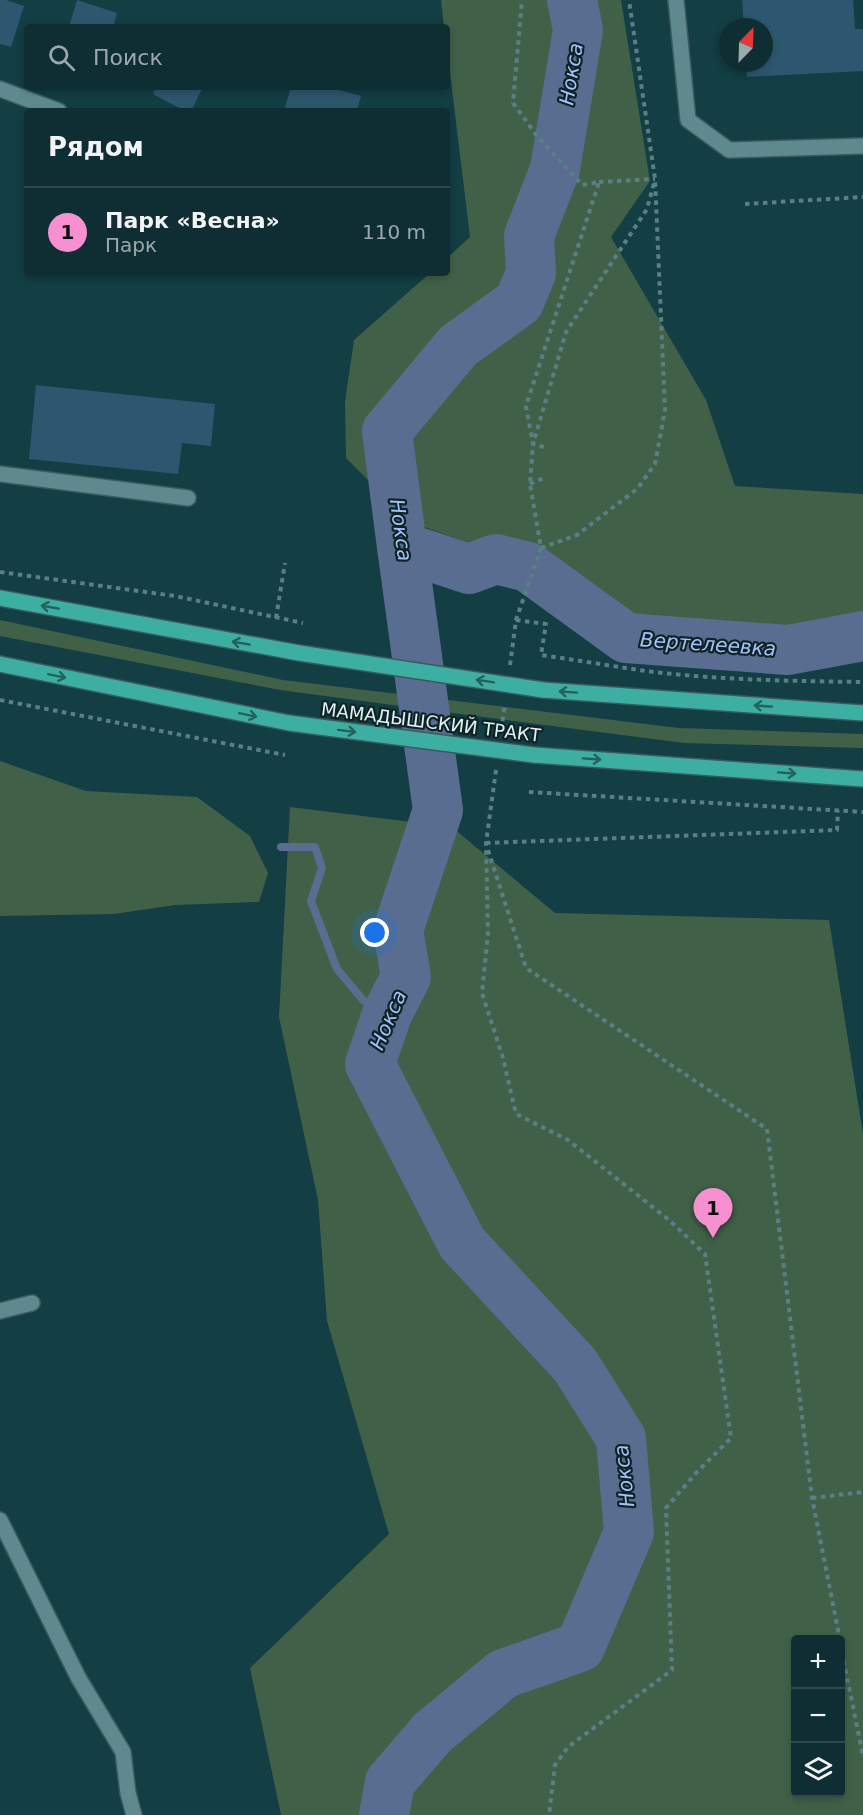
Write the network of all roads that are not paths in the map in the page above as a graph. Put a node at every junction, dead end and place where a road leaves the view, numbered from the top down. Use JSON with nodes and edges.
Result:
{"nodes":[{"id":1,"x":676,"y":0,"type":"edge"},
{"id":2,"x":0,"y":89,"type":"edge"},
{"id":3,"x":51,"y":108,"type":"edge"},
{"id":4,"x":863,"y":146,"type":"edge"},
{"id":5,"x":0,"y":474,"type":"edge"},
{"id":6,"x":188,"y":498,"type":"dead end"},
{"id":7,"x":0,"y":598,"type":"edge"},
{"id":8,"x":0,"y":664,"type":"edge"},
{"id":9,"x":863,"y":713,"type":"edge"},
{"id":10,"x":863,"y":779,"type":"edge"},
{"id":11,"x":32,"y":1303,"type":"dead end"},
{"id":12,"x":0,"y":1311,"type":"edge"},
{"id":13,"x":0,"y":1520,"type":"edge"},
{"id":14,"x":134,"y":1815,"type":"edge"}],
"edges":[{"from":1,"to":4,"type":"lane"},
{"from":2,"to":3,"type":"lane"},
{"from":5,"to":6,"type":"lane"},
{"from":9,"to":7,"type":"main road","one_way":true,"bridge":true},
{"from":8,"to":10,"type":"main road","name":"МАМАДЫШСКИЙ ТРАКТ","one_way":true,"bridge":true},
{"from":11,"to":12,"type":"lane"},
{"from":13,"to":14,"type":"lane"}]}
